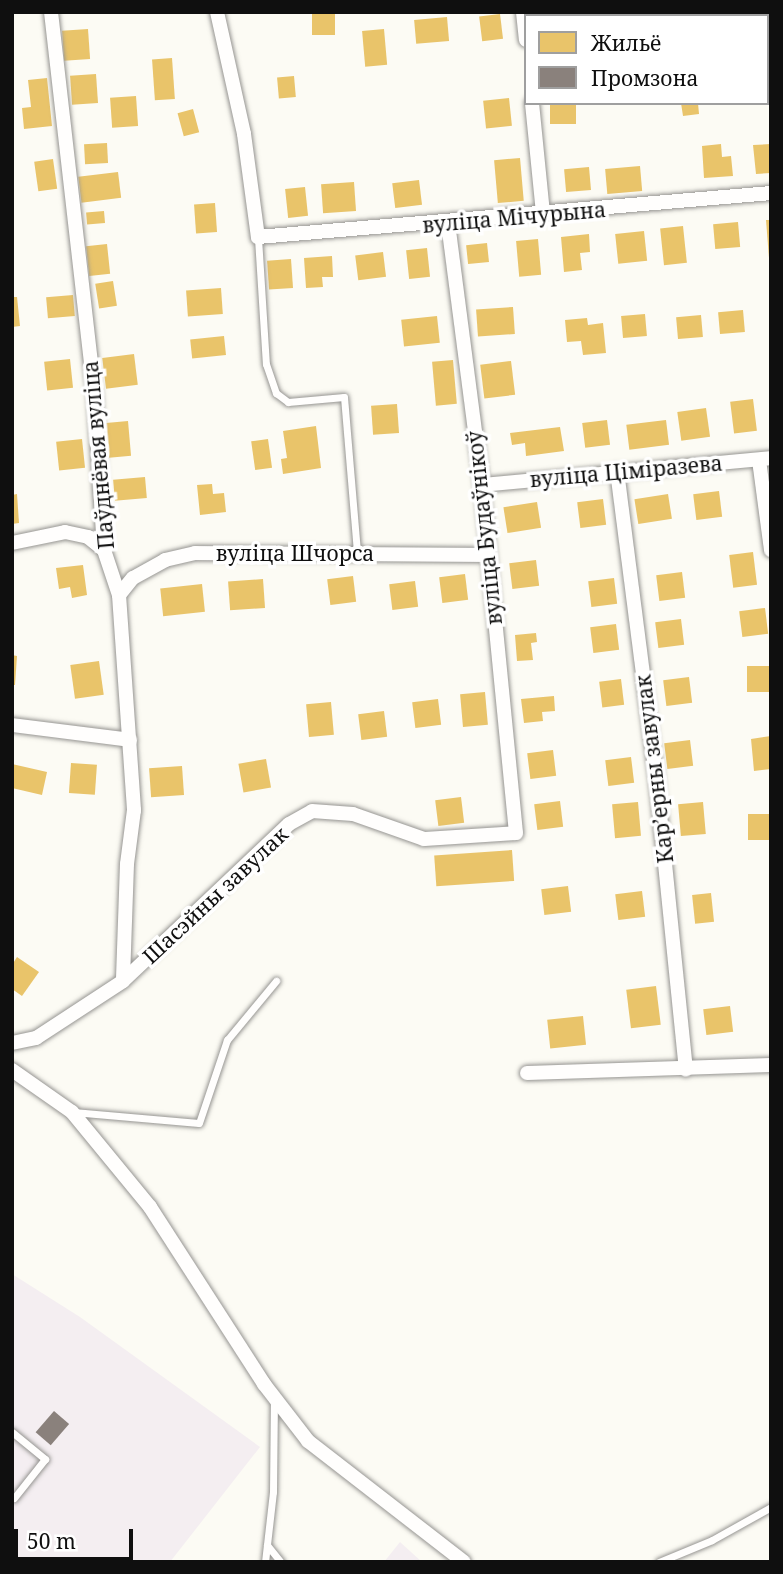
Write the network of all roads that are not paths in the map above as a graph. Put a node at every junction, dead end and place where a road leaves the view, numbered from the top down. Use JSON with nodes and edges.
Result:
{"nodes":[{"id":1,"x":51,"y":12,"type":"edge"},
{"id":2,"x":217,"y":12,"type":"edge"},
{"id":3,"x":532,"y":105,"type":"edge"},
{"id":4,"x":771,"y":193,"type":"edge"},
{"id":5,"x":543,"y":214,"type":"junction"},
{"id":6,"x":447,"y":224,"type":"junction"},
{"id":7,"x":258,"y":237,"type":"junction"},
{"id":8,"x":765,"y":459,"type":"edge"},
{"id":9,"x":617,"y":471,"type":"junction"},
{"id":10,"x":482,"y":485,"type":"junction"},
{"id":11,"x":12,"y":543,"type":"edge"},
{"id":12,"x":104,"y":550,"type":"junction"},
{"id":13,"x":771,"y":550,"type":"edge"},
{"id":14,"x":357,"y":552,"type":"junction"},
{"id":15,"x":486,"y":555,"type":"junction"},
{"id":16,"x":119,"y":595,"type":"junction"},
{"id":17,"x":12,"y":725,"type":"edge"},
{"id":18,"x":130,"y":740,"type":"junction"},
{"id":19,"x":516,"y":833,"type":"joint"},
{"id":20,"x":123,"y":981,"type":"junction"},
{"id":21,"x":276,"y":981,"type":"dead end"},
{"id":22,"x":12,"y":1043,"type":"edge"},
{"id":23,"x":771,"y":1065,"type":"edge"},
{"id":24,"x":686,"y":1069,"type":"junction"},
{"id":25,"x":12,"y":1070,"type":"edge"},
{"id":26,"x":527,"y":1073,"type":"dead end"},
{"id":27,"x":72,"y":1112,"type":"junction"},
{"id":28,"x":274,"y":1397,"type":"junction"},
{"id":29,"x":12,"y":1432,"type":"edge"},
{"id":30,"x":14,"y":1498,"type":"dead end"},
{"id":31,"x":771,"y":1507,"type":"edge"},
{"id":32,"x":267,"y":1545,"type":"junction"},
{"id":33,"x":265,"y":1562,"type":"edge"},
{"id":34,"x":281,"y":1562,"type":"edge"},
{"id":35,"x":464,"y":1562,"type":"edge"},
{"id":36,"x":659,"y":1562,"type":"edge"}],
"edges":[{"from":1,"to":12,"type":"street","name":"Паўднёвая вуліца"},
{"from":2,"to":7,"type":"street"},
{"from":3,"to":5,"type":"street"},
{"from":4,"to":5,"type":"street","name":"вуліца Мічурына"},
{"from":5,"to":6,"type":"street","name":"вуліца Мічурына"},
{"from":6,"to":7,"type":"street","name":"вуліца Мічурына"},
{"from":6,"to":10,"type":"street","name":"вуліца Будаўнікоў"},
{"from":7,"to":14,"type":"lane"},
{"from":8,"to":9,"type":"street","name":"вуліца Ціміразева"},
{"from":8,"to":13,"type":"street"},
{"from":9,"to":10,"type":"street","name":"вуліца Ціміразева"},
{"from":9,"to":24,"type":"street","name":"Карʼерны завулак"},
{"from":10,"to":15,"type":"street","name":"вуліца Будаўнікоў"},
{"from":11,"to":12,"type":"street"},
{"from":12,"to":16,"type":"street","name":"Паўднёвая вуліца"},
{"from":14,"to":15,"type":"street","name":"вуліца Шчорса"},
{"from":14,"to":16,"type":"street","name":"вуліца Шчорса"},
{"from":15,"to":19,"type":"street","name":"вуліца Будаўнікоў"},
{"from":16,"to":18,"type":"street","name":"Паўднёвая вуліца"},
{"from":17,"to":18,"type":"street"},
{"from":18,"to":20,"type":"street","name":"Паўднёвая вуліца"},
{"from":19,"to":20,"type":"street","name":"Шасэйны завулак"},
{"from":20,"to":22,"type":"street","name":"Шасэйны завулак"},
{"from":21,"to":27,"type":"lane"},
{"from":23,"to":24,"type":"street"},
{"from":24,"to":26,"type":"street"},
{"from":25,"to":27,"type":"street"},
{"from":27,"to":28,"type":"street"},
{"from":28,"to":32,"type":"lane"},
{"from":28,"to":35,"type":"street"},
{"from":29,"to":30,"type":"lane"},
{"from":31,"to":36,"type":"lane"},
{"from":32,"to":33,"type":"lane"},
{"from":32,"to":34,"type":"lane"}]}
